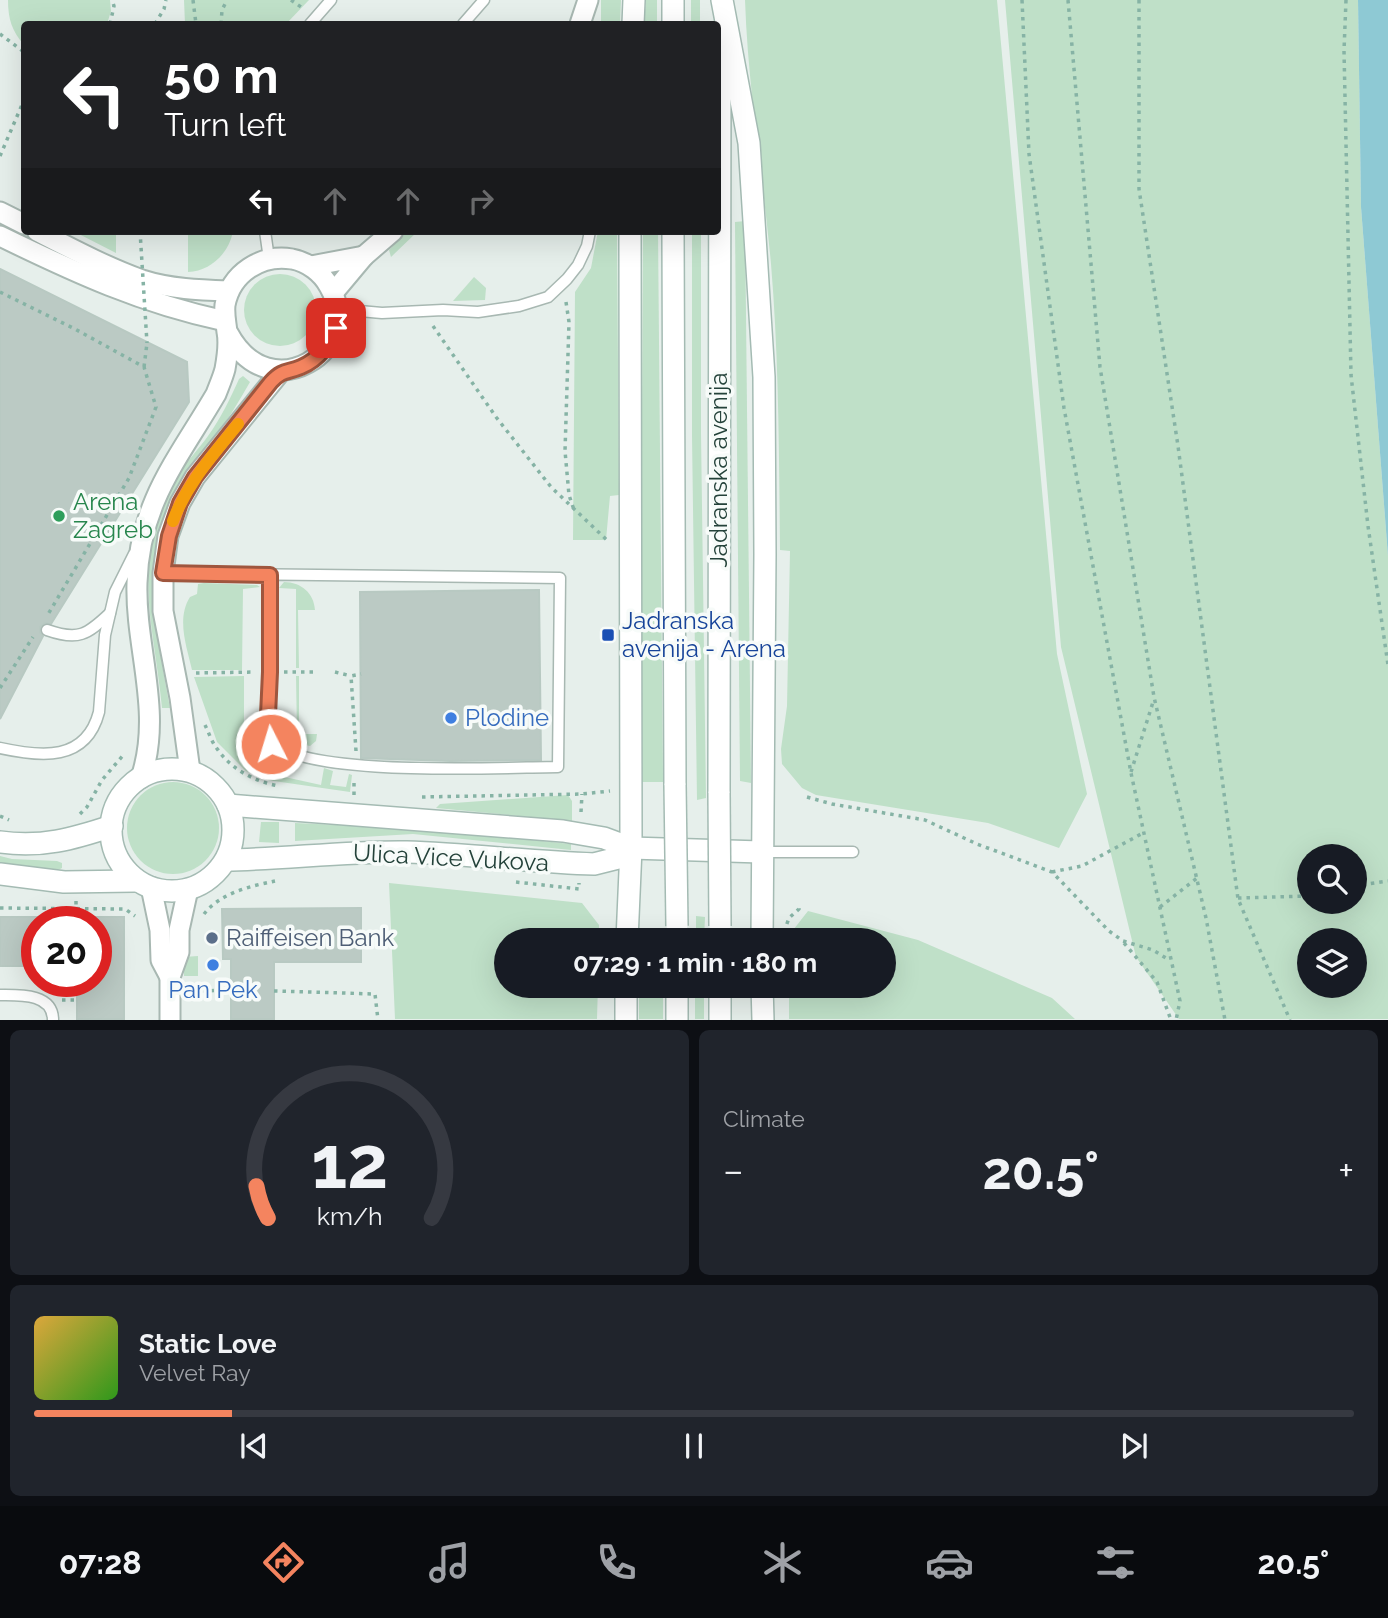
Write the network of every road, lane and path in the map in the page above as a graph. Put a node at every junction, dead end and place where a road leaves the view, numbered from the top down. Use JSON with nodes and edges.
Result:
{"nodes":[{"id":1,"x":112,"y":0,"type":"edge"},
{"id":2,"x":166,"y":0,"type":"edge"},
{"id":3,"x":193,"y":0,"type":"edge"},
{"id":4,"x":228,"y":0,"type":"edge"},
{"id":5,"x":291,"y":0,"type":"edge"},
{"id":6,"x":331,"y":0,"type":"edge"},
{"id":7,"x":484,"y":0,"type":"edge"},
{"id":8,"x":588,"y":0,"type":"edge"},
{"id":9,"x":635,"y":0,"type":"edge"},
{"id":10,"x":673,"y":0,"type":"edge"},
{"id":11,"x":721,"y":0,"type":"edge"},
{"id":12,"x":1022,"y":0,"type":"edge"},
{"id":13,"x":1068,"y":0,"type":"edge"},
{"id":14,"x":1139,"y":0,"type":"edge"},
{"id":15,"x":1346,"y":0,"type":"edge"},
{"id":16,"x":304,"y":9,"type":"dead end"},
{"id":17,"x":111,"y":21,"type":"edge"},
{"id":18,"x":156,"y":21,"type":"edge"},
{"id":19,"x":196,"y":21,"type":"edge"},
{"id":20,"x":220,"y":21,"type":"edge"},
{"id":21,"x":313,"y":21,"type":"edge"},
{"id":22,"x":466,"y":21,"type":"edge"},
{"id":23,"x":583,"y":21,"type":"edge"},
{"id":24,"x":633,"y":21,"type":"edge"},
{"id":25,"x":673,"y":21,"type":"edge"},
{"id":26,"x":721,"y":21,"type":"edge"},
{"id":27,"x":0,"y":34,"type":"edge"},
{"id":28,"x":21,"y":50,"type":"edge"},
{"id":29,"x":21,"y":107,"type":"edge"},
{"id":30,"x":0,"y":156,"type":"edge"},
{"id":31,"x":0,"y":212,"type":"edge"},
{"id":32,"x":21,"y":223,"type":"edge"},
{"id":33,"x":45,"y":235,"type":"edge"},
{"id":34,"x":140,"y":235,"type":"edge"},
{"id":35,"x":266,"y":235,"type":"edge"},
{"id":36,"x":388,"y":235,"type":"edge"},
{"id":37,"x":589,"y":235,"type":"edge"},
{"id":38,"x":630,"y":235,"type":"edge"},
{"id":39,"x":673,"y":235,"type":"edge"},
{"id":40,"x":720,"y":235,"type":"edge"},
{"id":41,"x":0,"y":236,"type":"edge"},
{"id":42,"x":364,"y":256,"type":"junction"},
{"id":43,"x":269,"y":259,"type":"junction"},
{"id":44,"x":311,"y":266,"type":"junction"},
{"id":45,"x":229,"y":291,"type":"junction"},
{"id":46,"x":0,"y":292,"type":"edge"},
{"id":47,"x":566,"y":296,"type":"dead end"},
{"id":48,"x":335,"y":301,"type":"junction"},
{"id":49,"x":430,"y":322,"type":"dead end"},
{"id":50,"x":226,"y":327,"type":"junction"},
{"id":51,"x":144,"y":367,"type":"junction"},
{"id":52,"x":281,"y":371,"type":"junction"},
{"id":53,"x":575,"y":512,"type":"junction"},
{"id":54,"x":142,"y":538,"type":"junction"},
{"id":55,"x":610,"y":544,"type":"dead end"},
{"id":56,"x":163,"y":573,"type":"junction"},
{"id":57,"x":270,"y":575,"type":"junction"},
{"id":58,"x":110,"y":613,"type":"junction"},
{"id":59,"x":45,"y":619,"type":"dead end"},
{"id":60,"x":42,"y":630,"type":"joint"},
{"id":61,"x":1388,"y":665,"type":"edge"},
{"id":62,"x":260,"y":672,"type":"dead end"},
{"id":63,"x":279,"y":672,"type":"dead end"},
{"id":64,"x":317,"y":672,"type":"dead end"},
{"id":65,"x":335,"y":672,"type":"dead end"},
{"id":66,"x":189,"y":673,"type":"dead end"},
{"id":67,"x":360,"y":674,"type":"dead end"},
{"id":68,"x":351,"y":676,"type":"junction"},
{"id":69,"x":0,"y":688,"type":"edge"},
{"id":70,"x":1154,"y":697,"type":"junction"},
{"id":71,"x":201,"y":716,"type":"dead end"},
{"id":72,"x":0,"y":748,"type":"edge"},
{"id":73,"x":126,"y":751,"type":"dead end"},
{"id":74,"x":356,"y":753,"type":"dead end"},
{"id":75,"x":190,"y":771,"type":"junction"},
{"id":76,"x":1131,"y":773,"type":"junction"},
{"id":77,"x":354,"y":775,"type":"dead end"},
{"id":78,"x":141,"y":778,"type":"junction"},
{"id":79,"x":289,"y":788,"type":"dead end"},
{"id":80,"x":615,"y":790,"type":"dead end"},
{"id":81,"x":582,"y":794,"type":"junction"},
{"id":82,"x":354,"y":797,"type":"dead end"},
{"id":83,"x":420,"y":797,"type":"dead end"},
{"id":84,"x":807,"y":797,"type":"dead end"},
{"id":85,"x":229,"y":805,"type":"junction"},
{"id":86,"x":0,"y":816,"type":"edge"},
{"id":87,"x":74,"y":818,"type":"dead end"},
{"id":88,"x":581,"y":820,"type":"dead end"},
{"id":89,"x":14,"y":822,"type":"dead end"},
{"id":90,"x":111,"y":826,"type":"junction"},
{"id":91,"x":1143,"y":833,"type":"junction"},
{"id":92,"x":0,"y":842,"type":"edge"},
{"id":93,"x":631,"y":848,"type":"junction"},
{"id":94,"x":761,"y":852,"type":"junction"},
{"id":95,"x":853,"y":852,"type":"dead end"},
{"id":96,"x":226,"y":860,"type":"junction"},
{"id":97,"x":1052,"y":873,"type":"junction"},
{"id":98,"x":0,"y":874,"type":"edge"},
{"id":99,"x":1196,"y":878,"type":"junction"},
{"id":100,"x":281,"y":880,"type":"dead end"},
{"id":101,"x":1388,"y":881,"type":"edge"},
{"id":102,"x":510,"y":882,"type":"dead end"},
{"id":103,"x":143,"y":884,"type":"junction"},
{"id":104,"x":1367,"y":884,"type":"edge"},
{"id":105,"x":188,"y":889,"type":"junction"},
{"id":106,"x":579,"y":889,"type":"dead end"},
{"id":107,"x":1297,"y":896,"type":"edge"},
{"id":108,"x":1238,"y":898,"type":"junction"},
{"id":109,"x":798,"y":904,"type":"dead end"},
{"id":110,"x":0,"y":908,"type":"edge"},
{"id":111,"x":21,"y":908,"type":"edge"},
{"id":112,"x":1159,"y":908,"type":"junction"},
{"id":113,"x":112,"y":909,"type":"edge"},
{"id":114,"x":203,"y":918,"type":"dead end"},
{"id":115,"x":138,"y":922,"type":"dead end"},
{"id":116,"x":628,"y":928,"type":"edge"},
{"id":117,"x":677,"y":928,"type":"edge"},
{"id":118,"x":720,"y":928,"type":"edge"},
{"id":119,"x":771,"y":928,"type":"edge"},
{"id":120,"x":781,"y":928,"type":"edge"},
{"id":121,"x":1123,"y":941,"type":"junction"},
{"id":122,"x":1170,"y":960,"type":"junction"},
{"id":123,"x":170,"y":977,"type":"junction"},
{"id":124,"x":231,"y":990,"type":"dead end"},
{"id":125,"x":202,"y":991,"type":"dead end"},
{"id":126,"x":274,"y":991,"type":"dead end"},
{"id":127,"x":0,"y":995,"type":"edge"},
{"id":128,"x":626,"y":998,"type":"edge"},
{"id":129,"x":677,"y":998,"type":"edge"},
{"id":130,"x":720,"y":998,"type":"edge"},
{"id":131,"x":762,"y":998,"type":"edge"},
{"id":132,"x":58,"y":1000,"type":"dead end"},
{"id":133,"x":77,"y":1000,"type":"dead end"},
{"id":134,"x":52,"y":1020,"type":"edge"},
{"id":135,"x":170,"y":1020,"type":"edge"},
{"id":136,"x":378,"y":1020,"type":"edge"},
{"id":137,"x":626,"y":1020,"type":"edge"},
{"id":138,"x":677,"y":1020,"type":"edge"},
{"id":139,"x":720,"y":1020,"type":"edge"},
{"id":140,"x":763,"y":1020,"type":"edge"},
{"id":141,"x":1174,"y":1020,"type":"edge"},
{"id":142,"x":1225,"y":1020,"type":"edge"},
{"id":143,"x":1290,"y":1020,"type":"edge"}],
"edges":[{"from":1,"to":17,"type":"path"},
{"from":2,"to":18,"type":"path"},
{"from":3,"to":19,"type":"path"},
{"from":4,"to":20,"type":"path"},
{"from":5,"to":16,"type":"path"},
{"from":6,"to":21,"type":"lane"},
{"from":7,"to":22,"type":"lane"},
{"from":8,"to":23,"type":"street"},
{"from":9,"to":24,"type":"main road"},
{"from":10,"to":25,"type":"main road"},
{"from":11,"to":26,"type":"main road","name":"Jadranska avenija","bridge":true},
{"from":11,"to":94,"type":"main road"},
{"from":12,"to":76,"type":"path"},
{"from":13,"to":70,"type":"path"},
{"from":14,"to":108,"type":"path"},
{"from":15,"to":61,"type":"path"},
{"from":27,"to":28,"type":"path"},
{"from":29,"to":30,"type":"path"},
{"from":31,"to":32,"type":"street"},
{"from":33,"to":45,"type":"street"},
{"from":34,"to":51,"type":"path","bridge":true},
{"from":35,"to":43,"type":"lane"},
{"from":36,"to":42,"type":"street"},
{"from":37,"to":48,"type":"lane"},
{"from":38,"to":93,"type":"main road"},
{"from":39,"to":117,"type":"main road","name":"Jadranska avenija","bridge":true},
{"from":40,"to":118,"type":"main road","name":"Jadranska avenija","bridge":true},
{"from":41,"to":50,"type":"street"},
{"from":42,"to":44,"type":"street"},
{"from":42,"to":48,"type":"street"},
{"from":43,"to":44,"type":"street"},
{"from":43,"to":45,"type":"street"},
{"from":44,"to":48,"type":"street"},
{"from":45,"to":50,"type":"street"},
{"from":46,"to":51,"type":"path"},
{"from":47,"to":53,"type":"path"},
{"from":48,"to":52,"type":"street"},
{"from":49,"to":53,"type":"path"},
{"from":50,"to":52,"type":"street"},
{"from":50,"to":54,"type":"street"},
{"from":51,"to":59,"type":"path"},
{"from":52,"to":56,"type":"street"},
{"from":53,"to":55,"type":"path"},
{"from":54,"to":58,"type":"lane"},
{"from":54,"to":78,"type":"street"},
{"from":56,"to":57,"type":"lane"},
{"from":56,"to":75,"type":"street"},
{"from":57,"to":57,"type":"lane"},
{"from":58,"to":60,"type":"lane"},
{"from":58,"to":72,"type":"lane"},
{"from":60,"to":69,"type":"path"},
{"from":62,"to":66,"type":"path"},
{"from":63,"to":64,"type":"path"},
{"from":65,"to":68,"type":"path"},
{"from":67,"to":68,"type":"path"},
{"from":68,"to":74,"type":"path"},
{"from":70,"to":76,"type":"path"},
{"from":70,"to":99,"type":"path"},
{"from":71,"to":79,"type":"path"},
{"from":73,"to":87,"type":"path"},
{"from":75,"to":78,"type":"main road"},
{"from":75,"to":85,"type":"main road"},
{"from":76,"to":91,"type":"path"},
{"from":77,"to":82,"type":"path"},
{"from":78,"to":90,"type":"main road"},
{"from":80,"to":81,"type":"path"},
{"from":81,"to":83,"type":"path"},
{"from":81,"to":88,"type":"path"},
{"from":84,"to":97,"type":"path"},
{"from":85,"to":93,"type":"main road","name":"Ulica Vice Vukova"},
{"from":85,"to":96,"type":"main road"},
{"from":86,"to":89,"type":"path"},
{"from":90,"to":92,"type":"main road"},
{"from":90,"to":103,"type":"main road"},
{"from":91,"to":97,"type":"path"},
{"from":91,"to":112,"type":"path"},
{"from":93,"to":94,"type":"main road","name":"Ulica Vice Vukova"},
{"from":93,"to":96,"type":"main road","name":"Ulica Vice Vukova"},
{"from":93,"to":116,"type":"main road"},
{"from":94,"to":95,"type":"lane"},
{"from":94,"to":119,"type":"main road"},
{"from":96,"to":105,"type":"main road"},
{"from":97,"to":121,"type":"path"},
{"from":98,"to":103,"type":"main road"},
{"from":99,"to":112,"type":"path"},
{"from":99,"to":142,"type":"path"},
{"from":100,"to":114,"type":"path"},
{"from":101,"to":104,"type":"path"},
{"from":102,"to":106,"type":"path"},
{"from":103,"to":105,"type":"main road"},
{"from":103,"to":123,"type":"street"},
{"from":105,"to":123,"type":"street"},
{"from":107,"to":108,"type":"path"},
{"from":108,"to":143,"type":"path"},
{"from":109,"to":120,"type":"path"},
{"from":110,"to":111,"type":"path"},
{"from":112,"to":122,"type":"path"},
{"from":113,"to":115,"type":"path"},
{"from":121,"to":122,"type":"path"},
{"from":121,"to":141,"type":"path"},
{"from":122,"to":141,"type":"path"},
{"from":123,"to":135,"type":"street"},
{"from":124,"to":125,"type":"path"},
{"from":126,"to":136,"type":"path"},
{"from":127,"to":134,"type":"lane"},
{"from":128,"to":137,"type":"main road"},
{"from":129,"to":138,"type":"main road"},
{"from":130,"to":139,"type":"main road"},
{"from":131,"to":140,"type":"main road"},
{"from":132,"to":133,"type":"path"}]}
